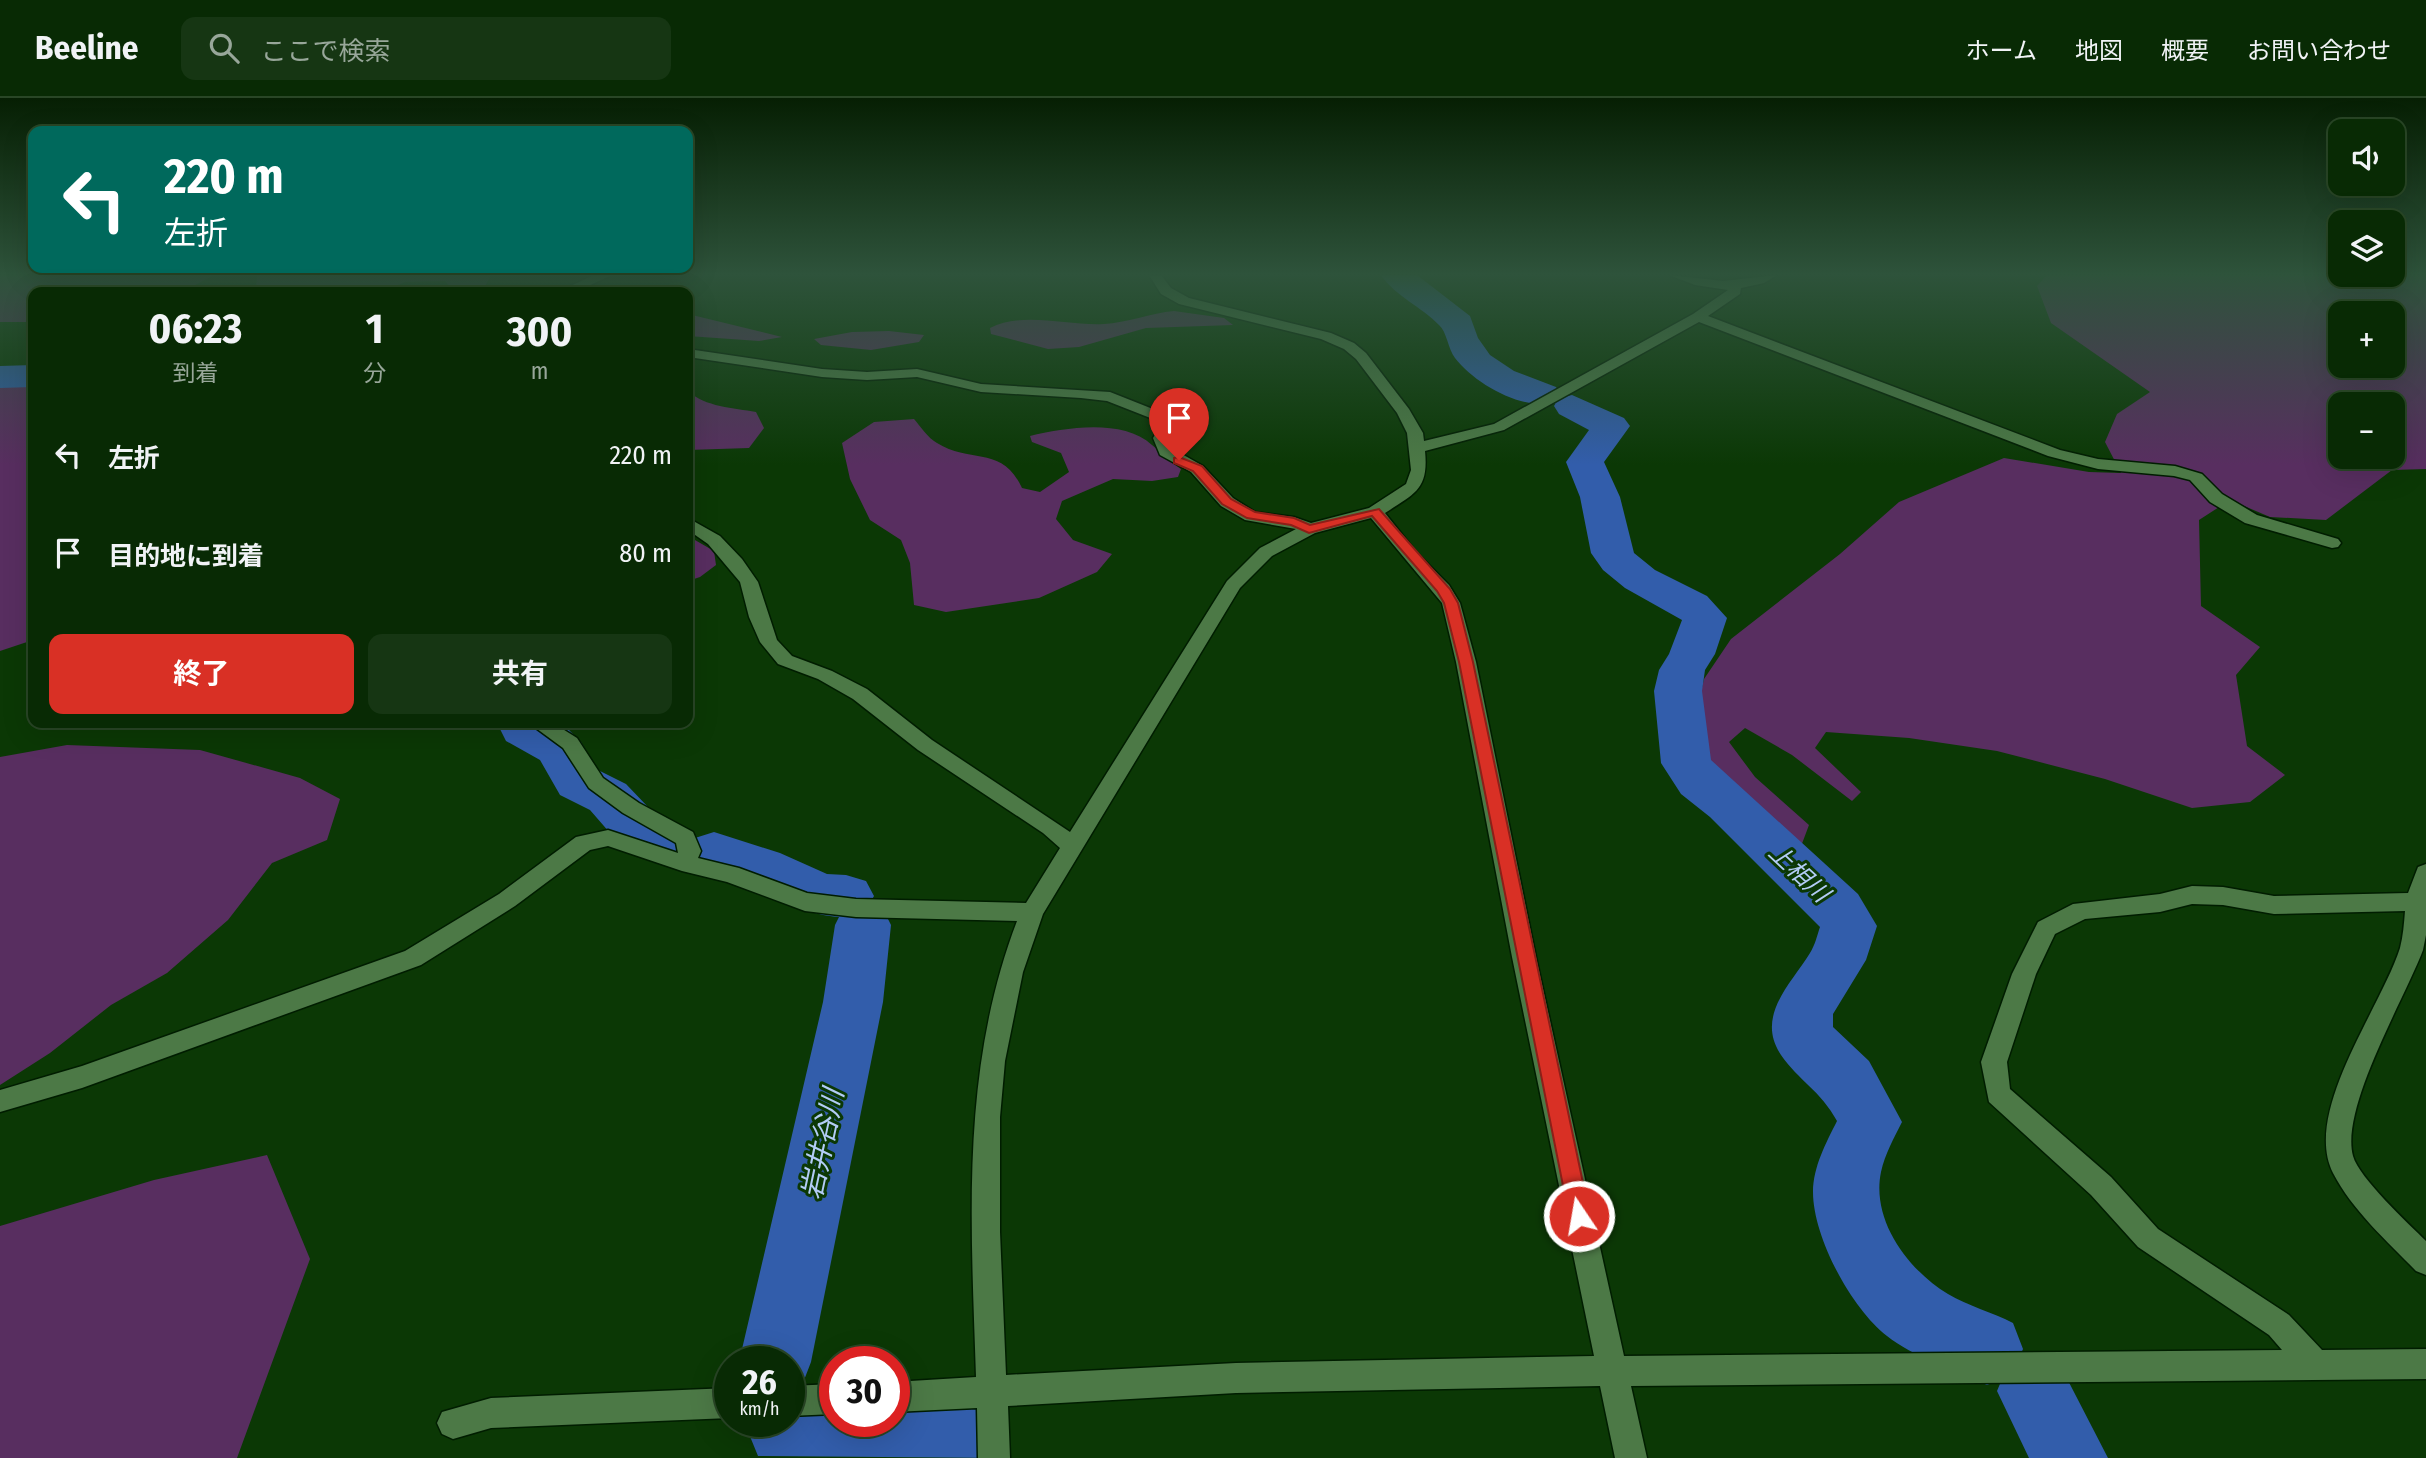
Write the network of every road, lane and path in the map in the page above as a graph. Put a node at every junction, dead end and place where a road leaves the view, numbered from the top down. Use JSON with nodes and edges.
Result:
{"nodes":[{"id":1,"x":1332,"y":338,"type":"edge"},
{"id":2,"x":1659,"y":338,"type":"edge"},
{"id":3,"x":1754,"y":338,"type":"edge"},
{"id":4,"x":693,"y":354,"type":"edge"},
{"id":5,"x":1417,"y":447,"type":"junction"},
{"id":6,"x":1375,"y":512,"type":"junction"},
{"id":7,"x":693,"y":526,"type":"edge"},
{"id":8,"x":1309,"y":529,"type":"junction"},
{"id":9,"x":2332,"y":543,"type":"dead end"},
{"id":10,"x":547,"y":728,"type":"edge"},
{"id":11,"x":1071,"y":845,"type":"junction"},
{"id":12,"x":684,"y":863,"type":"junction"},
{"id":13,"x":2426,"y":873,"type":"edge"},
{"id":14,"x":2417,"y":902,"type":"junction"},
{"id":15,"x":1032,"y":912,"type":"junction"},
{"id":16,"x":0,"y":1101,"type":"edge"},
{"id":17,"x":2426,"y":1261,"type":"edge"},
{"id":18,"x":2426,"y":1364,"type":"edge"},
{"id":19,"x":2315,"y":1365,"type":"junction"},
{"id":20,"x":1613,"y":1371,"type":"junction"},
{"id":21,"x":993,"y":1392,"type":"junction"},
{"id":22,"x":910,"y":1395,"type":"edge"},
{"id":23,"x":714,"y":1404,"type":"edge"},
{"id":24,"x":453,"y":1423,"type":"dead end"},
{"id":25,"x":994,"y":1458,"type":"edge"},
{"id":26,"x":1631,"y":1458,"type":"edge"}],
"edges":[{"from":1,"to":5,"type":"street"},
{"from":2,"to":5,"type":"street"},
{"from":3,"to":9,"type":"street"},
{"from":4,"to":8,"type":"street"},
{"from":5,"to":6,"type":"street"},
{"from":6,"to":8,"type":"street"},
{"from":6,"to":20,"type":"street"},
{"from":7,"to":11,"type":"street"},
{"from":8,"to":11,"type":"street"},
{"from":10,"to":12,"type":"street"},
{"from":11,"to":15,"type":"street"},
{"from":12,"to":15,"type":"street"},
{"from":12,"to":16,"type":"street"},
{"from":13,"to":14,"type":"street"},
{"from":14,"to":17,"type":"street"},
{"from":14,"to":19,"type":"street"},
{"from":15,"to":21,"type":"street"},
{"from":18,"to":19,"type":"street"},
{"from":19,"to":20,"type":"street"},
{"from":20,"to":21,"type":"street"},
{"from":20,"to":26,"type":"street"},
{"from":21,"to":22,"type":"street"},
{"from":21,"to":25,"type":"street"},
{"from":23,"to":24,"type":"street"}]}
